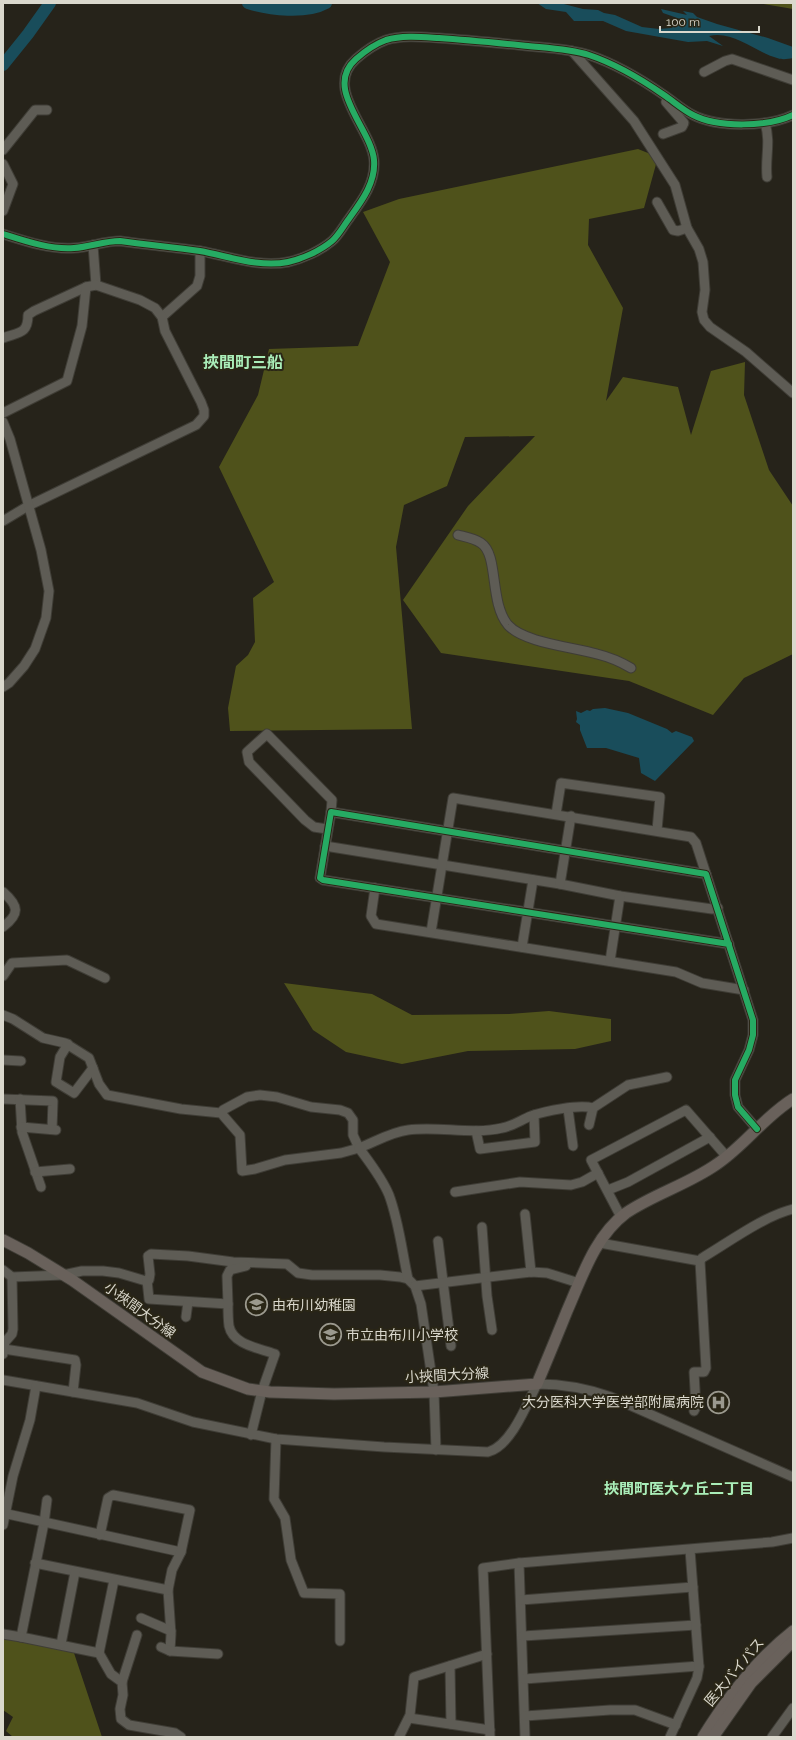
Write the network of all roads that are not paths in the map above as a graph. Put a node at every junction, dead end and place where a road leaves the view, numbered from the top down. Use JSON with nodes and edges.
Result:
{"nodes":[{"id":1,"x":572,"y":51,"type":"junction"},
{"id":2,"x":704,"y":72,"type":"dead end"},
{"id":3,"x":793,"y":80,"type":"edge"},
{"id":4,"x":668,"y":98,"type":"junction"},
{"id":5,"x":47,"y":110,"type":"dead end"},
{"id":6,"x":793,"y":115,"type":"edge"},
{"id":7,"x":765,"y":123,"type":"junction"},
{"id":8,"x":663,"y":134,"type":"dead end"},
{"id":9,"x":3,"y":150,"type":"edge"},
{"id":10,"x":3,"y":164,"type":"edge"},
{"id":11,"x":767,"y":177,"type":"dead end"},
{"id":12,"x":656,"y":202,"type":"dead end"},
{"id":13,"x":3,"y":211,"type":"edge"},
{"id":14,"x":687,"y":228,"type":"junction"},
{"id":15,"x":3,"y":234,"type":"edge"},
{"id":16,"x":93,"y":245,"type":"junction"},
{"id":17,"x":200,"y":251,"type":"junction"},
{"id":18,"x":96,"y":284,"type":"junction"},
{"id":19,"x":86,"y":287,"type":"junction"},
{"id":20,"x":162,"y":317,"type":"junction"},
{"id":21,"x":3,"y":338,"type":"edge"},
{"id":22,"x":793,"y":393,"type":"edge"},
{"id":23,"x":3,"y":413,"type":"edge"},
{"id":24,"x":3,"y":422,"type":"edge"},
{"id":25,"x":28,"y":506,"type":"junction"},
{"id":26,"x":3,"y":522,"type":"edge"},
{"id":27,"x":458,"y":535,"type":"dead end"},
{"id":28,"x":631,"y":668,"type":"dead end"},
{"id":29,"x":3,"y":687,"type":"edge"},
{"id":30,"x":331,"y":812,"type":"junction"},
{"id":31,"x":556,"y":814,"type":"junction"},
{"id":32,"x":571,"y":816,"type":"junction"},
{"id":33,"x":328,"y":829,"type":"junction"},
{"id":34,"x":657,"y":830,"type":"junction"},
{"id":35,"x":448,"y":831,"type":"junction"},
{"id":36,"x":326,"y":846,"type":"junction"},
{"id":37,"x":565,"y":850,"type":"junction"},
{"id":38,"x":442,"y":866,"type":"junction"},
{"id":39,"x":706,"y":874,"type":"junction"},
{"id":40,"x":533,"y":880,"type":"junction"},
{"id":41,"x":560,"y":884,"type":"junction"},
{"id":42,"x":375,"y":888,"type":"junction"},
{"id":43,"x":3,"y":892,"type":"edge"},
{"id":44,"x":620,"y":896,"type":"junction"},
{"id":45,"x":436,"y":897,"type":"junction"},
{"id":46,"x":718,"y":908,"type":"junction"},
{"id":47,"x":527,"y":912,"type":"junction"},
{"id":48,"x":616,"y":926,"type":"junction"},
{"id":49,"x":3,"y":927,"type":"edge"},
{"id":50,"x":431,"y":932,"type":"junction"},
{"id":51,"x":729,"y":944,"type":"junction"},
{"id":52,"x":522,"y":947,"type":"junction"},
{"id":53,"x":610,"y":962,"type":"junction"},
{"id":54,"x":3,"y":976,"type":"edge"},
{"id":55,"x":105,"y":978,"type":"dead end"},
{"id":56,"x":744,"y":990,"type":"junction"},
{"id":57,"x":3,"y":1015,"type":"edge"},
{"id":58,"x":68,"y":1044,"type":"junction"},
{"id":59,"x":3,"y":1060,"type":"edge"},
{"id":60,"x":21,"y":1061,"type":"dead end"},
{"id":61,"x":93,"y":1068,"type":"junction"},
{"id":62,"x":667,"y":1077,"type":"dead end"},
{"id":63,"x":3,"y":1099,"type":"edge"},
{"id":64,"x":793,"y":1099,"type":"edge"},
{"id":65,"x":20,"y":1100,"type":"junction"},
{"id":66,"x":593,"y":1108,"type":"junction"},
{"id":67,"x":568,"y":1109,"type":"junction"},
{"id":68,"x":221,"y":1113,"type":"junction"},
{"id":69,"x":534,"y":1116,"type":"junction"},
{"id":70,"x":589,"y":1125,"type":"dead end"},
{"id":71,"x":21,"y":1127,"type":"junction"},
{"id":72,"x":757,"y":1129,"type":"junction"},
{"id":73,"x":476,"y":1131,"type":"junction"},
{"id":74,"x":710,"y":1137,"type":"junction"},
{"id":75,"x":573,"y":1146,"type":"dead end"},
{"id":76,"x":359,"y":1148,"type":"junction"},
{"id":77,"x":727,"y":1157,"type":"junction"},
{"id":78,"x":70,"y":1169,"type":"dead end"},
{"id":79,"x":35,"y":1172,"type":"junction"},
{"id":80,"x":598,"y":1173,"type":"junction"},
{"id":81,"x":41,"y":1187,"type":"dead end"},
{"id":82,"x":608,"y":1190,"type":"junction"},
{"id":83,"x":456,"y":1192,"type":"dead end"},
{"id":84,"x":793,"y":1209,"type":"edge"},
{"id":85,"x":525,"y":1214,"type":"dead end"},
{"id":86,"x":621,"y":1217,"type":"junction"},
{"id":87,"x":482,"y":1227,"type":"dead end"},
{"id":88,"x":3,"y":1240,"type":"edge"},
{"id":89,"x":438,"y":1241,"type":"dead end"},
{"id":90,"x":600,"y":1243,"type":"junction"},
{"id":91,"x":700,"y":1261,"type":"junction"},
{"id":92,"x":255,"y":1264,"type":"junction"},
{"id":93,"x":3,"y":1270,"type":"edge"},
{"id":94,"x":531,"y":1272,"type":"junction"},
{"id":95,"x":63,"y":1275,"type":"junction"},
{"id":96,"x":12,"y":1277,"type":"junction"},
{"id":97,"x":487,"y":1277,"type":"junction"},
{"id":98,"x":147,"y":1280,"type":"junction"},
{"id":99,"x":412,"y":1282,"type":"junction"},
{"id":100,"x":444,"y":1282,"type":"junction"},
{"id":101,"x":579,"y":1283,"type":"junction"},
{"id":102,"x":188,"y":1302,"type":"junction"},
{"id":103,"x":228,"y":1304,"type":"junction"},
{"id":104,"x":186,"y":1317,"type":"dead end"},
{"id":105,"x":492,"y":1330,"type":"dead end"},
{"id":106,"x":451,"y":1346,"type":"dead end"},
{"id":107,"x":3,"y":1352,"type":"edge"},
{"id":108,"x":3,"y":1380,"type":"edge"},
{"id":109,"x":537,"y":1384,"type":"junction"},
{"id":110,"x":36,"y":1386,"type":"junction"},
{"id":111,"x":262,"y":1391,"type":"junction"},
{"id":112,"x":72,"y":1392,"type":"junction"},
{"id":113,"x":434,"y":1392,"type":"junction"},
{"id":114,"x":694,"y":1411,"type":"dead end"},
{"id":115,"x":251,"y":1435,"type":"junction"},
{"id":116,"x":276,"y":1439,"type":"junction"},
{"id":117,"x":436,"y":1450,"type":"junction"},
{"id":118,"x":3,"y":1474,"type":"edge"},
{"id":119,"x":13,"y":1476,"type":"junction"},
{"id":120,"x":793,"y":1477,"type":"edge"},
{"id":121,"x":47,"y":1500,"type":"dead end"},
{"id":122,"x":4,"y":1513,"type":"edge"},
{"id":123,"x":44,"y":1523,"type":"junction"},
{"id":124,"x":3,"y":1525,"type":"edge"},
{"id":125,"x":100,"y":1535,"type":"junction"},
{"id":126,"x":793,"y":1538,"type":"edge"},
{"id":127,"x":690,"y":1550,"type":"junction"},
{"id":128,"x":181,"y":1552,"type":"junction"},
{"id":129,"x":35,"y":1563,"type":"junction"},
{"id":130,"x":519,"y":1563,"type":"junction"},
{"id":131,"x":75,"y":1572,"type":"junction"},
{"id":132,"x":114,"y":1580,"type":"junction"},
{"id":133,"x":693,"y":1587,"type":"junction"},
{"id":134,"x":168,"y":1590,"type":"junction"},
{"id":135,"x":521,"y":1600,"type":"junction"},
{"id":136,"x":141,"y":1618,"type":"dead end"},
{"id":137,"x":696,"y":1625,"type":"junction"},
{"id":138,"x":171,"y":1631,"type":"junction"},
{"id":139,"x":793,"y":1631,"type":"edge"},
{"id":140,"x":3,"y":1634,"type":"edge"},
{"id":141,"x":137,"y":1635,"type":"dead end"},
{"id":142,"x":522,"y":1636,"type":"junction"},
{"id":143,"x":21,"y":1637,"type":"junction"},
{"id":144,"x":340,"y":1641,"type":"dead end"},
{"id":145,"x":793,"y":1641,"type":"edge"},
{"id":146,"x":61,"y":1644,"type":"junction"},
{"id":147,"x":161,"y":1647,"type":"dead end"},
{"id":148,"x":170,"y":1651,"type":"junction"},
{"id":149,"x":99,"y":1654,"type":"junction"},
{"id":150,"x":218,"y":1654,"type":"dead end"},
{"id":151,"x":487,"y":1654,"type":"junction"},
{"id":152,"x":450,"y":1666,"type":"junction"},
{"id":153,"x":699,"y":1666,"type":"junction"},
{"id":154,"x":524,"y":1679,"type":"junction"},
{"id":155,"x":122,"y":1682,"type":"junction"},
{"id":156,"x":793,"y":1708,"type":"edge"},
{"id":157,"x":525,"y":1716,"type":"junction"},
{"id":158,"x":409,"y":1718,"type":"junction"},
{"id":159,"x":452,"y":1724,"type":"junction"},
{"id":160,"x":676,"y":1725,"type":"junction"},
{"id":161,"x":490,"y":1734,"type":"edge"},
{"id":162,"x":181,"y":1737,"type":"edge"},
{"id":163,"x":399,"y":1737,"type":"edge"},
{"id":164,"x":525,"y":1737,"type":"edge"},
{"id":165,"x":670,"y":1737,"type":"edge"},
{"id":166,"x":703,"y":1737,"type":"edge"},
{"id":167,"x":713,"y":1737,"type":"edge"},
{"id":168,"x":772,"y":1737,"type":"edge"}],
"edges":[{"from":1,"to":4,"type":"street"},
{"from":1,"to":14,"type":"street"},
{"from":1,"to":17,"type":"street"},
{"from":2,"to":3,"type":"street"},
{"from":4,"to":7,"type":"street"},
{"from":4,"to":8,"type":"street"},
{"from":5,"to":9,"type":"street"},
{"from":6,"to":7,"type":"street"},
{"from":7,"to":11,"type":"street"},
{"from":10,"to":13,"type":"street"},
{"from":12,"to":14,"type":"street"},
{"from":14,"to":22,"type":"street"},
{"from":15,"to":16,"type":"street"},
{"from":16,"to":17,"type":"street"},
{"from":16,"to":18,"type":"street"},
{"from":17,"to":20,"type":"street"},
{"from":18,"to":19,"type":"street"},
{"from":18,"to":20,"type":"street"},
{"from":19,"to":21,"type":"street"},
{"from":19,"to":23,"type":"street"},
{"from":20,"to":25,"type":"street"},
{"from":24,"to":25,"type":"street"},
{"from":25,"to":26,"type":"street"},
{"from":25,"to":29,"type":"street"},
{"from":27,"to":28,"type":"street"},
{"from":30,"to":33,"type":"street"},
{"from":30,"to":33,"type":"street"},
{"from":30,"to":35,"type":"street"},
{"from":31,"to":32,"type":"street"},
{"from":31,"to":34,"type":"street"},
{"from":31,"to":35,"type":"street"},
{"from":32,"to":34,"type":"street"},
{"from":32,"to":37,"type":"street"},
{"from":33,"to":36,"type":"street"},
{"from":34,"to":39,"type":"street"},
{"from":35,"to":37,"type":"street"},
{"from":35,"to":38,"type":"street"},
{"from":36,"to":38,"type":"street"},
{"from":36,"to":42,"type":"street"},
{"from":37,"to":39,"type":"street"},
{"from":37,"to":41,"type":"street"},
{"from":38,"to":40,"type":"street"},
{"from":38,"to":45,"type":"street"},
{"from":39,"to":46,"type":"street"},
{"from":40,"to":41,"type":"street"},
{"from":40,"to":47,"type":"street"},
{"from":41,"to":44,"type":"street"},
{"from":42,"to":45,"type":"street"},
{"from":42,"to":50,"type":"street"},
{"from":43,"to":49,"type":"street"},
{"from":44,"to":46,"type":"street"},
{"from":44,"to":48,"type":"street"},
{"from":45,"to":47,"type":"street"},
{"from":45,"to":50,"type":"street"},
{"from":46,"to":51,"type":"street"},
{"from":47,"to":48,"type":"street"},
{"from":47,"to":52,"type":"street"},
{"from":48,"to":51,"type":"street"},
{"from":48,"to":53,"type":"street"},
{"from":50,"to":52,"type":"street"},
{"from":51,"to":56,"type":"street"},
{"from":52,"to":53,"type":"street"},
{"from":53,"to":56,"type":"street"},
{"from":54,"to":55,"type":"street"},
{"from":56,"to":72,"type":"street"},
{"from":57,"to":58,"type":"street"},
{"from":58,"to":61,"type":"street"},
{"from":58,"to":61,"type":"street"},
{"from":59,"to":60,"type":"street"},
{"from":61,"to":68,"type":"street"},
{"from":62,"to":66,"type":"street"},
{"from":63,"to":65,"type":"street"},
{"from":64,"to":72,"type":"main road"},
{"from":65,"to":71,"type":"street"},
{"from":65,"to":71,"type":"street"},
{"from":66,"to":67,"type":"street"},
{"from":66,"to":70,"type":"street"},
{"from":67,"to":69,"type":"street"},
{"from":67,"to":75,"type":"street"},
{"from":68,"to":76,"type":"street"},
{"from":68,"to":76,"type":"street"},
{"from":69,"to":73,"type":"street"},
{"from":69,"to":73,"type":"street"},
{"from":71,"to":79,"type":"street"},
{"from":72,"to":77,"type":"main road"},
{"from":73,"to":76,"type":"street"},
{"from":74,"to":77,"type":"street"},
{"from":74,"to":80,"type":"street"},
{"from":74,"to":82,"type":"street"},
{"from":76,"to":99,"type":"street"},
{"from":77,"to":86,"type":"main road"},
{"from":78,"to":79,"type":"street"},
{"from":79,"to":81,"type":"street"},
{"from":80,"to":82,"type":"street"},
{"from":80,"to":83,"type":"street"},
{"from":82,"to":86,"type":"street"},
{"from":84,"to":91,"type":"street"},
{"from":85,"to":94,"type":"street"},
{"from":86,"to":90,"type":"main road"},
{"from":87,"to":97,"type":"street"},
{"from":88,"to":95,"type":"main road","name":"小挾間大分線"},
{"from":89,"to":100,"type":"street"},
{"from":90,"to":91,"type":"street"},
{"from":90,"to":101,"type":"main road"},
{"from":91,"to":114,"type":"street"},
{"from":92,"to":98,"type":"street"},
{"from":92,"to":99,"type":"street"},
{"from":92,"to":103,"type":"street"},
{"from":93,"to":96,"type":"street"},
{"from":94,"to":97,"type":"street"},
{"from":94,"to":101,"type":"street"},
{"from":95,"to":96,"type":"street"},
{"from":95,"to":98,"type":"street"},
{"from":95,"to":111,"type":"main road","name":"小挾間大分線"},
{"from":96,"to":107,"type":"street"},
{"from":97,"to":100,"type":"street"},
{"from":97,"to":105,"type":"street"},
{"from":98,"to":102,"type":"street"},
{"from":99,"to":100,"type":"street"},
{"from":99,"to":113,"type":"street"},
{"from":100,"to":106,"type":"street"},
{"from":101,"to":109,"type":"main road"},
{"from":102,"to":103,"type":"street"},
{"from":102,"to":104,"type":"street"},
{"from":103,"to":111,"type":"street"},
{"from":107,"to":112,"type":"street"},
{"from":108,"to":110,"type":"street"},
{"from":109,"to":113,"type":"main road","name":"小挾間大分線"},
{"from":109,"to":117,"type":"street"},
{"from":109,"to":120,"type":"street"},
{"from":110,"to":112,"type":"street"},
{"from":110,"to":119,"type":"street"},
{"from":111,"to":113,"type":"main road","name":"小挾間大分線"},
{"from":111,"to":115,"type":"street"},
{"from":112,"to":115,"type":"street"},
{"from":113,"to":117,"type":"street"},
{"from":115,"to":116,"type":"street"},
{"from":116,"to":117,"type":"street"},
{"from":116,"to":144,"type":"street"},
{"from":118,"to":119,"type":"street"},
{"from":119,"to":122,"type":"street"},
{"from":121,"to":123,"type":"street"},
{"from":122,"to":123,"type":"street"},
{"from":122,"to":124,"type":"street"},
{"from":123,"to":125,"type":"street"},
{"from":123,"to":129,"type":"street"},
{"from":125,"to":128,"type":"street"},
{"from":125,"to":128,"type":"street"},
{"from":126,"to":127,"type":"street"},
{"from":127,"to":130,"type":"street"},
{"from":127,"to":133,"type":"street"},
{"from":128,"to":134,"type":"street"},
{"from":129,"to":131,"type":"street"},
{"from":129,"to":143,"type":"street"},
{"from":130,"to":135,"type":"street"},
{"from":130,"to":151,"type":"street"},
{"from":131,"to":132,"type":"street"},
{"from":131,"to":146,"type":"street"},
{"from":132,"to":134,"type":"street"},
{"from":132,"to":149,"type":"street"},
{"from":133,"to":135,"type":"street"},
{"from":133,"to":137,"type":"street"},
{"from":134,"to":138,"type":"street"},
{"from":135,"to":142,"type":"street"},
{"from":136,"to":138,"type":"street"},
{"from":137,"to":142,"type":"street"},
{"from":137,"to":153,"type":"street"},
{"from":138,"to":148,"type":"street"},
{"from":139,"to":166,"type":"main road","name":"医大バイパス"},
{"from":140,"to":143,"type":"street"},
{"from":141,"to":155,"type":"street"},
{"from":142,"to":154,"type":"street"},
{"from":143,"to":146,"type":"street"},
{"from":145,"to":167,"type":"main road","name":"医大バイパス"},
{"from":146,"to":149,"type":"street"},
{"from":147,"to":148,"type":"street"},
{"from":148,"to":150,"type":"street"},
{"from":149,"to":155,"type":"street"},
{"from":151,"to":152,"type":"street"},
{"from":151,"to":161,"type":"street"},
{"from":152,"to":158,"type":"street"},
{"from":152,"to":159,"type":"street"},
{"from":153,"to":154,"type":"street"},
{"from":153,"to":160,"type":"street"},
{"from":154,"to":157,"type":"street"},
{"from":155,"to":162,"type":"street"},
{"from":156,"to":168,"type":"street"},
{"from":157,"to":160,"type":"street"},
{"from":157,"to":164,"type":"street"},
{"from":158,"to":159,"type":"street"},
{"from":158,"to":163,"type":"street"},
{"from":159,"to":161,"type":"street"},
{"from":160,"to":165,"type":"street"}]}
